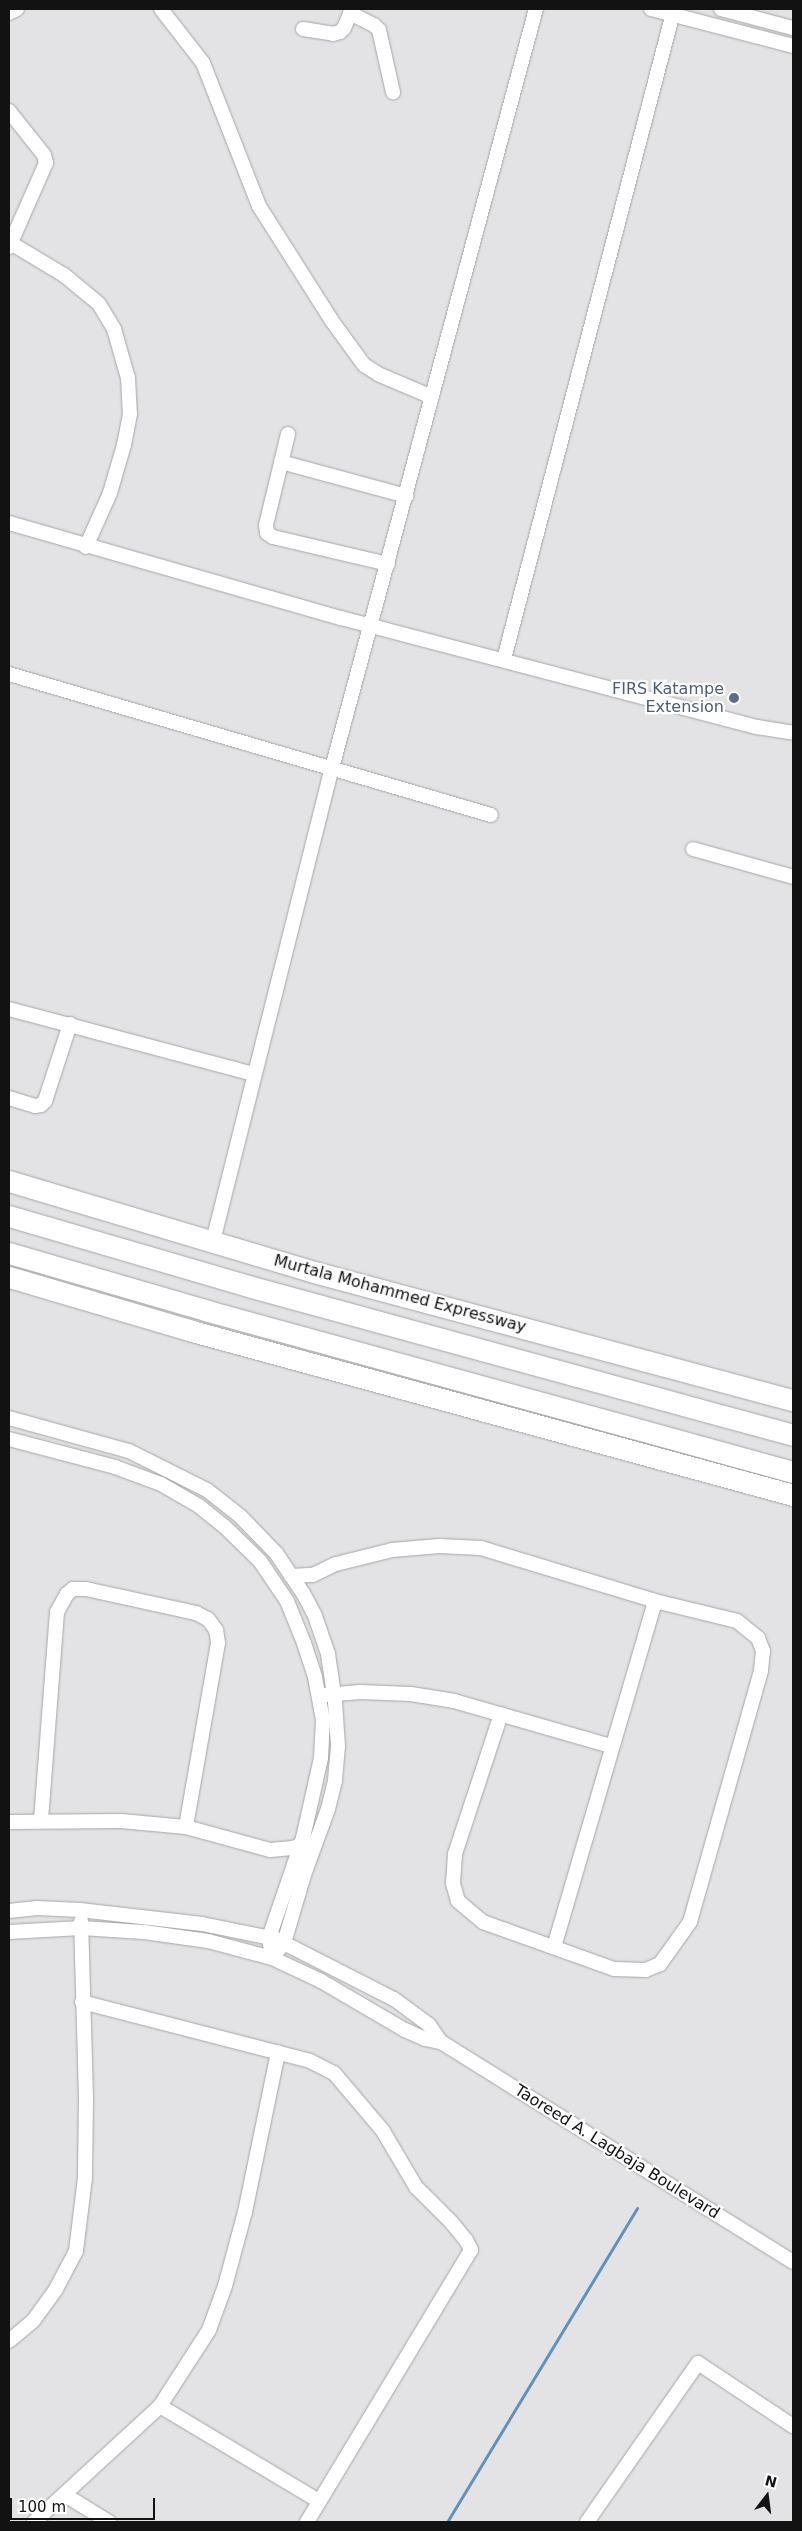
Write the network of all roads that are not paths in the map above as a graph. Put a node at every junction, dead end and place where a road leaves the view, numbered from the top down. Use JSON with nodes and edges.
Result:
{"nodes":[{"id":1,"x":18,"y":9,"type":"edge"},
{"id":2,"x":160,"y":9,"type":"edge"},
{"id":3,"x":536,"y":9,"type":"edge"},
{"id":4,"x":651,"y":9,"type":"edge"},
{"id":5,"x":721,"y":9,"type":"edge"},
{"id":6,"x":351,"y":11,"type":"edge"},
{"id":7,"x":673,"y":12,"type":"edge"},
{"id":8,"x":9,"y":13,"type":"edge"},
{"id":9,"x":793,"y":28,"type":"edge"},
{"id":10,"x":303,"y":29,"type":"dead end"},
{"id":11,"x":793,"y":46,"type":"edge"},
{"id":12,"x":393,"y":92,"type":"dead end"},
{"id":13,"x":9,"y":111,"type":"edge"},
{"id":14,"x":9,"y":244,"type":"edge"},
{"id":15,"x":432,"y":396,"type":"junction"},
{"id":16,"x":288,"y":434,"type":"dead end"},
{"id":17,"x":282,"y":462,"type":"junction"},
{"id":18,"x":406,"y":496,"type":"junction"},
{"id":19,"x":9,"y":523,"type":"edge"},
{"id":20,"x":86,"y":547,"type":"junction"},
{"id":21,"x":388,"y":564,"type":"junction"},
{"id":22,"x":370,"y":626,"type":"junction"},
{"id":23,"x":504,"y":659,"type":"junction"},
{"id":24,"x":9,"y":674,"type":"edge"},
{"id":25,"x":793,"y":733,"type":"edge"},
{"id":26,"x":332,"y":768,"type":"junction"},
{"id":27,"x":491,"y":815,"type":"dead end"},
{"id":28,"x":693,"y":849,"type":"dead end"},
{"id":29,"x":793,"y":877,"type":"edge"},
{"id":30,"x":9,"y":1009,"type":"edge"},
{"id":31,"x":70,"y":1024,"type":"junction"},
{"id":32,"x":254,"y":1074,"type":"junction"},
{"id":33,"x":9,"y":1098,"type":"edge"},
{"id":34,"x":9,"y":1181,"type":"edge"},
{"id":35,"x":9,"y":1216,"type":"edge"},
{"id":36,"x":213,"y":1241,"type":"junction"},
{"id":37,"x":9,"y":1253,"type":"edge"},
{"id":38,"x":9,"y":1278,"type":"edge"},
{"id":39,"x":793,"y":1400,"type":"edge"},
{"id":40,"x":9,"y":1418,"type":"edge"},
{"id":41,"x":793,"y":1435,"type":"edge"},
{"id":42,"x":9,"y":1439,"type":"edge"},
{"id":43,"x":793,"y":1472,"type":"edge"},
{"id":44,"x":793,"y":1494,"type":"edge"},
{"id":45,"x":312,"y":1575,"type":"junction"},
{"id":46,"x":290,"y":1576,"type":"junction"},
{"id":47,"x":302,"y":1591,"type":"junction"},
{"id":48,"x":655,"y":1600,"type":"junction"},
{"id":49,"x":334,"y":1694,"type":"junction"},
{"id":50,"x":319,"y":1696,"type":"junction"},
{"id":51,"x":501,"y":1714,"type":"junction"},
{"id":52,"x":611,"y":1746,"type":"junction"},
{"id":53,"x":41,"y":1820,"type":"junction"},
{"id":54,"x":9,"y":1822,"type":"edge"},
{"id":55,"x":186,"y":1827,"type":"junction"},
{"id":56,"x":300,"y":1845,"type":"junction"},
{"id":57,"x":270,"y":1850,"type":"junction"},
{"id":58,"x":290,"y":1875,"type":"junction"},
{"id":59,"x":80,"y":1910,"type":"junction"},
{"id":60,"x":9,"y":1911,"type":"edge"},
{"id":61,"x":81,"y":1928,"type":"junction"},
{"id":62,"x":9,"y":1932,"type":"edge"},
{"id":63,"x":269,"y":1938,"type":"junction"},
{"id":64,"x":284,"y":1943,"type":"junction"},
{"id":65,"x":554,"y":1947,"type":"junction"},
{"id":66,"x":272,"y":1958,"type":"junction"},
{"id":67,"x":82,"y":2002,"type":"junction"},
{"id":68,"x":441,"y":2042,"type":"junction"},
{"id":69,"x":278,"y":2052,"type":"junction"},
{"id":70,"x":793,"y":2262,"type":"edge"},
{"id":71,"x":9,"y":2340,"type":"edge"},
{"id":72,"x":160,"y":2406,"type":"junction"},
{"id":73,"x":793,"y":2426,"type":"edge"},
{"id":74,"x":65,"y":2495,"type":"junction"},
{"id":75,"x":320,"y":2501,"type":"junction"},
{"id":76,"x":34,"y":2522,"type":"edge"},
{"id":77,"x":109,"y":2522,"type":"edge"},
{"id":78,"x":307,"y":2522,"type":"edge"},
{"id":79,"x":587,"y":2522,"type":"edge"}],
"edges":[{"from":1,"to":8,"type":"street"},
{"from":2,"to":15,"type":"street"},
{"from":3,"to":15,"type":"street"},
{"from":4,"to":7,"type":"street"},
{"from":5,"to":9,"type":"street"},
{"from":6,"to":10,"type":"street"},
{"from":6,"to":12,"type":"street"},
{"from":7,"to":11,"type":"street"},
{"from":7,"to":23,"type":"street"},
{"from":13,"to":14,"type":"street"},
{"from":14,"to":20,"type":"street"},
{"from":15,"to":18,"type":"street"},
{"from":16,"to":17,"type":"street"},
{"from":17,"to":18,"type":"street"},
{"from":17,"to":21,"type":"street"},
{"from":18,"to":21,"type":"street"},
{"from":19,"to":20,"type":"street"},
{"from":20,"to":22,"type":"street"},
{"from":21,"to":22,"type":"street"},
{"from":22,"to":23,"type":"street"},
{"from":22,"to":26,"type":"street"},
{"from":23,"to":25,"type":"street"},
{"from":24,"to":26,"type":"street"},
{"from":26,"to":27,"type":"street"},
{"from":26,"to":32,"type":"street"},
{"from":28,"to":29,"type":"street"},
{"from":30,"to":31,"type":"street"},
{"from":31,"to":32,"type":"street"},
{"from":31,"to":33,"type":"street"},
{"from":32,"to":36,"type":"street"},
{"from":34,"to":36,"type":"highway","name":"Murtala Mohammed Expressway"},
{"from":35,"to":41,"type":"highway","name":"Murtala Mohammed Expressway"},
{"from":36,"to":39,"type":"highway","name":"Murtala Mohammed Expressway"},
{"from":37,"to":43,"type":"highway"},
{"from":38,"to":44,"type":"highway"},
{"from":40,"to":46,"type":"street"},
{"from":42,"to":50,"type":"street"},
{"from":45,"to":46,"type":"street"},
{"from":45,"to":47,"type":"street"},
{"from":45,"to":48,"type":"street"},
{"from":46,"to":47,"type":"street"},
{"from":47,"to":49,"type":"street"},
{"from":48,"to":52,"type":"street"},
{"from":48,"to":65,"type":"street"},
{"from":49,"to":50,"type":"street"},
{"from":49,"to":51,"type":"street"},
{"from":49,"to":64,"type":"street"},
{"from":50,"to":56,"type":"street"},
{"from":51,"to":52,"type":"street"},
{"from":51,"to":65,"type":"street"},
{"from":52,"to":65,"type":"street"},
{"from":53,"to":54,"type":"street"},
{"from":53,"to":55,"type":"street"},
{"from":53,"to":55,"type":"street"},
{"from":55,"to":57,"type":"street"},
{"from":56,"to":57,"type":"street"},
{"from":56,"to":58,"type":"street"},
{"from":57,"to":58,"type":"street"},
{"from":58,"to":63,"type":"street"},
{"from":59,"to":60,"type":"street","name":"Taoreed A. Lagbaja Boulevard"},
{"from":59,"to":61,"type":"street"},
{"from":59,"to":63,"type":"street","name":"Taoreed A. Lagbaja Boulevard"},
{"from":61,"to":62,"type":"street","name":"Taoreed A. Lagbaja Boulevard"},
{"from":61,"to":66,"type":"street","name":"Taoreed A. Lagbaja Boulevard"},
{"from":61,"to":67,"type":"street"},
{"from":63,"to":64,"type":"street","name":"Taoreed A. Lagbaja Boulevard"},
{"from":63,"to":66,"type":"street"},
{"from":64,"to":66,"type":"street"},
{"from":64,"to":68,"type":"street","name":"Taoreed A. Lagbaja Boulevard"},
{"from":66,"to":68,"type":"street","name":"Taoreed A. Lagbaja Boulevard"},
{"from":67,"to":69,"type":"street"},
{"from":67,"to":71,"type":"street"},
{"from":68,"to":70,"type":"street","name":"Taoreed A. Lagbaja Boulevard"},
{"from":69,"to":72,"type":"street"},
{"from":69,"to":75,"type":"street"},
{"from":72,"to":74,"type":"street"},
{"from":72,"to":75,"type":"street"},
{"from":73,"to":79,"type":"street"},
{"from":74,"to":76,"type":"street"},
{"from":74,"to":77,"type":"street"},
{"from":75,"to":78,"type":"street"}]}
